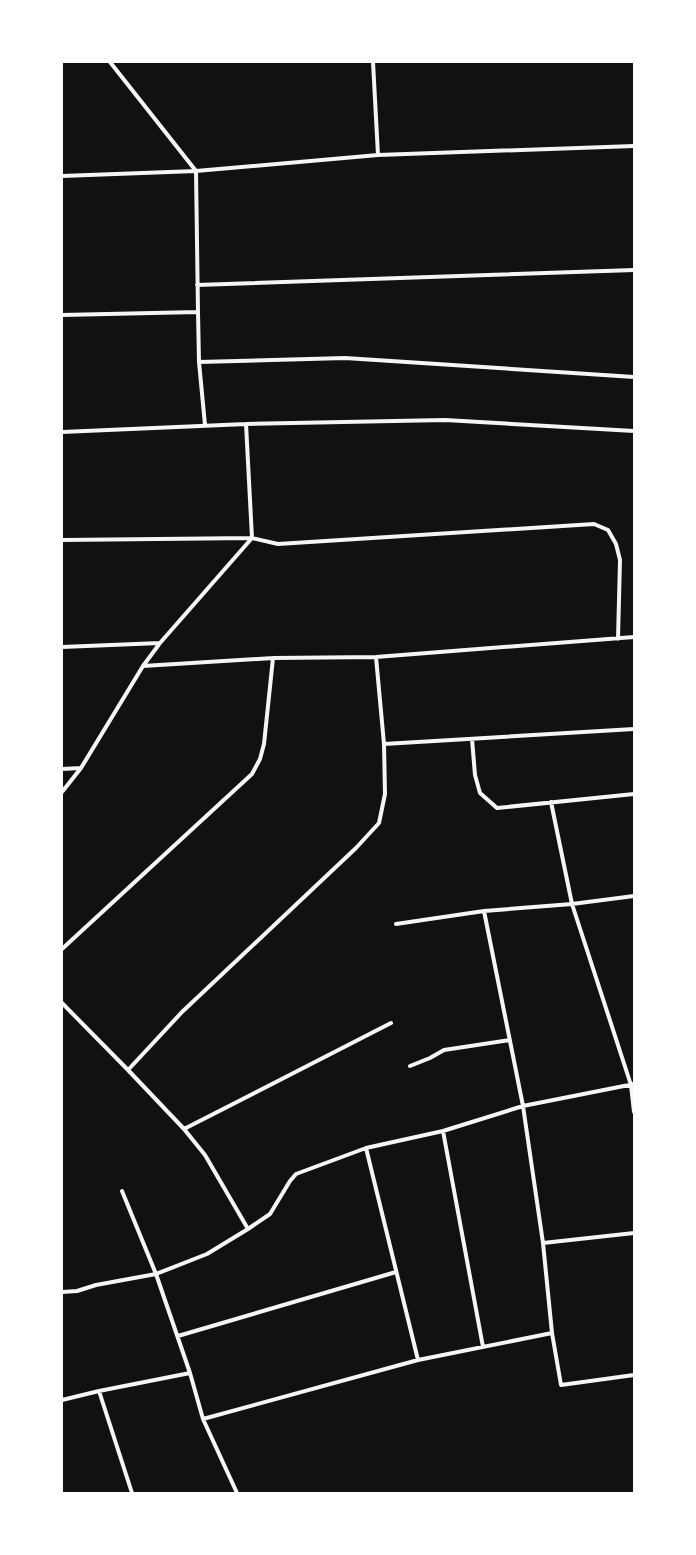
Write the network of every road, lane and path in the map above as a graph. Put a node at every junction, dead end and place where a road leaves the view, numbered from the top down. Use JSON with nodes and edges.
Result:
{"nodes":[{"id":1,"x":110,"y":62,"type":"edge"},
{"id":2,"x":373,"y":62,"type":"edge"},
{"id":3,"x":634,"y":146,"type":"edge"},
{"id":4,"x":378,"y":155,"type":"junction"},
{"id":5,"x":196,"y":171,"type":"junction"},
{"id":6,"x":62,"y":176,"type":"edge"},
{"id":7,"x":634,"y":270,"type":"edge"},
{"id":8,"x":197,"y":285,"type":"junction"},
{"id":9,"x":198,"y":312,"type":"junction"},
{"id":10,"x":62,"y":315,"type":"edge"},
{"id":11,"x":199,"y":362,"type":"junction"},
{"id":12,"x":634,"y":377,"type":"edge"},
{"id":13,"x":246,"y":424,"type":"junction"},
{"id":14,"x":205,"y":425,"type":"junction"},
{"id":15,"x":634,"y":431,"type":"edge"},
{"id":16,"x":62,"y":432,"type":"edge"},
{"id":17,"x":252,"y":538,"type":"junction"},
{"id":18,"x":62,"y":540,"type":"edge"},
{"id":19,"x":634,"y":637,"type":"edge"},
{"id":20,"x":618,"y":639,"type":"junction"},
{"id":21,"x":160,"y":643,"type":"junction"},
{"id":22,"x":62,"y":647,"type":"edge"},
{"id":23,"x":376,"y":657,"type":"junction"},
{"id":24,"x":273,"y":658,"type":"junction"},
{"id":25,"x":143,"y":666,"type":"junction"},
{"id":26,"x":634,"y":729,"type":"edge"},
{"id":27,"x":472,"y":739,"type":"junction"},
{"id":28,"x":384,"y":744,"type":"junction"},
{"id":29,"x":81,"y":768,"type":"junction"},
{"id":30,"x":62,"y":769,"type":"edge"},
{"id":31,"x":62,"y":792,"type":"edge"},
{"id":32,"x":634,"y":794,"type":"edge"},
{"id":33,"x":551,"y":802,"type":"junction"},
{"id":34,"x":634,"y":896,"type":"edge"},
{"id":35,"x":572,"y":904,"type":"junction"},
{"id":36,"x":484,"y":911,"type":"junction"},
{"id":37,"x":396,"y":924,"type":"dead end"},
{"id":38,"x":62,"y":949,"type":"edge"},
{"id":39,"x":62,"y":1003,"type":"edge"},
{"id":40,"x":391,"y":1023,"type":"dead end"},
{"id":41,"x":510,"y":1040,"type":"junction"},
{"id":42,"x":410,"y":1066,"type":"dead end"},
{"id":43,"x":128,"y":1070,"type":"junction"},
{"id":44,"x":633,"y":1084,"type":"edge"},
{"id":45,"x":523,"y":1106,"type":"junction"},
{"id":46,"x":634,"y":1112,"type":"edge"},
{"id":47,"x":184,"y":1129,"type":"junction"},
{"id":48,"x":443,"y":1131,"type":"junction"},
{"id":49,"x":366,"y":1148,"type":"junction"},
{"id":50,"x":122,"y":1191,"type":"dead end"},
{"id":51,"x":248,"y":1229,"type":"junction"},
{"id":52,"x":634,"y":1233,"type":"edge"},
{"id":53,"x":543,"y":1243,"type":"junction"},
{"id":54,"x":396,"y":1272,"type":"junction"},
{"id":55,"x":156,"y":1274,"type":"junction"},
{"id":56,"x":62,"y":1292,"type":"edge"},
{"id":57,"x":552,"y":1333,"type":"junction"},
{"id":58,"x":178,"y":1336,"type":"junction"},
{"id":59,"x":483,"y":1347,"type":"junction"},
{"id":60,"x":418,"y":1360,"type":"junction"},
{"id":61,"x":190,"y":1373,"type":"junction"},
{"id":62,"x":634,"y":1374,"type":"edge"},
{"id":63,"x":99,"y":1391,"type":"junction"},
{"id":64,"x":62,"y":1400,"type":"edge"},
{"id":65,"x":203,"y":1418,"type":"junction"},
{"id":66,"x":132,"y":1493,"type":"edge"},
{"id":67,"x":237,"y":1493,"type":"edge"}],
"edges":[{"from":1,"to":5,"type":"street"},
{"from":2,"to":4,"type":"street"},
{"from":3,"to":4,"type":"street"},
{"from":4,"to":5,"type":"street"},
{"from":5,"to":6,"type":"street"},
{"from":5,"to":8,"type":"street"},
{"from":7,"to":8,"type":"street"},
{"from":8,"to":9,"type":"street"},
{"from":9,"to":10,"type":"street"},
{"from":9,"to":11,"type":"street"},
{"from":11,"to":12,"type":"street"},
{"from":11,"to":14,"type":"street"},
{"from":13,"to":14,"type":"street"},
{"from":13,"to":15,"type":"street"},
{"from":13,"to":17,"type":"street"},
{"from":14,"to":16,"type":"street"},
{"from":17,"to":18,"type":"street"},
{"from":17,"to":20,"type":"street"},
{"from":17,"to":21,"type":"street"},
{"from":19,"to":20,"type":"street"},
{"from":20,"to":23,"type":"street"},
{"from":21,"to":22,"type":"street"},
{"from":21,"to":25,"type":"street"},
{"from":23,"to":24,"type":"street"},
{"from":23,"to":28,"type":"street"},
{"from":24,"to":25,"type":"street"},
{"from":24,"to":38,"type":"street"},
{"from":25,"to":29,"type":"street"},
{"from":26,"to":27,"type":"street"},
{"from":27,"to":28,"type":"street"},
{"from":27,"to":33,"type":"street"},
{"from":28,"to":43,"type":"street"},
{"from":29,"to":30,"type":"street"},
{"from":29,"to":31,"type":"street"},
{"from":32,"to":33,"type":"street"},
{"from":33,"to":35,"type":"street"},
{"from":34,"to":35,"type":"street"},
{"from":35,"to":36,"type":"street"},
{"from":35,"to":44,"type":"street"},
{"from":36,"to":37,"type":"street"},
{"from":36,"to":41,"type":"street"},
{"from":39,"to":43,"type":"street"},
{"from":40,"to":47,"type":"street"},
{"from":41,"to":42,"type":"street"},
{"from":41,"to":45,"type":"street"},
{"from":43,"to":47,"type":"street"},
{"from":44,"to":45,"type":"street"},
{"from":44,"to":46,"type":"street"},
{"from":45,"to":48,"type":"street"},
{"from":45,"to":53,"type":"street"},
{"from":47,"to":51,"type":"street"},
{"from":48,"to":49,"type":"street"},
{"from":48,"to":59,"type":"street"},
{"from":49,"to":51,"type":"street"},
{"from":49,"to":54,"type":"street"},
{"from":50,"to":55,"type":"street"},
{"from":51,"to":55,"type":"street"},
{"from":52,"to":53,"type":"street"},
{"from":53,"to":57,"type":"street"},
{"from":54,"to":58,"type":"street"},
{"from":54,"to":60,"type":"street"},
{"from":55,"to":56,"type":"street"},
{"from":55,"to":58,"type":"street"},
{"from":57,"to":59,"type":"street"},
{"from":57,"to":62,"type":"street"},
{"from":58,"to":61,"type":"street"},
{"from":59,"to":60,"type":"street"},
{"from":60,"to":65,"type":"street"},
{"from":61,"to":63,"type":"street"},
{"from":61,"to":65,"type":"street"},
{"from":63,"to":64,"type":"street"},
{"from":63,"to":66,"type":"street"},
{"from":65,"to":67,"type":"street"}]}
